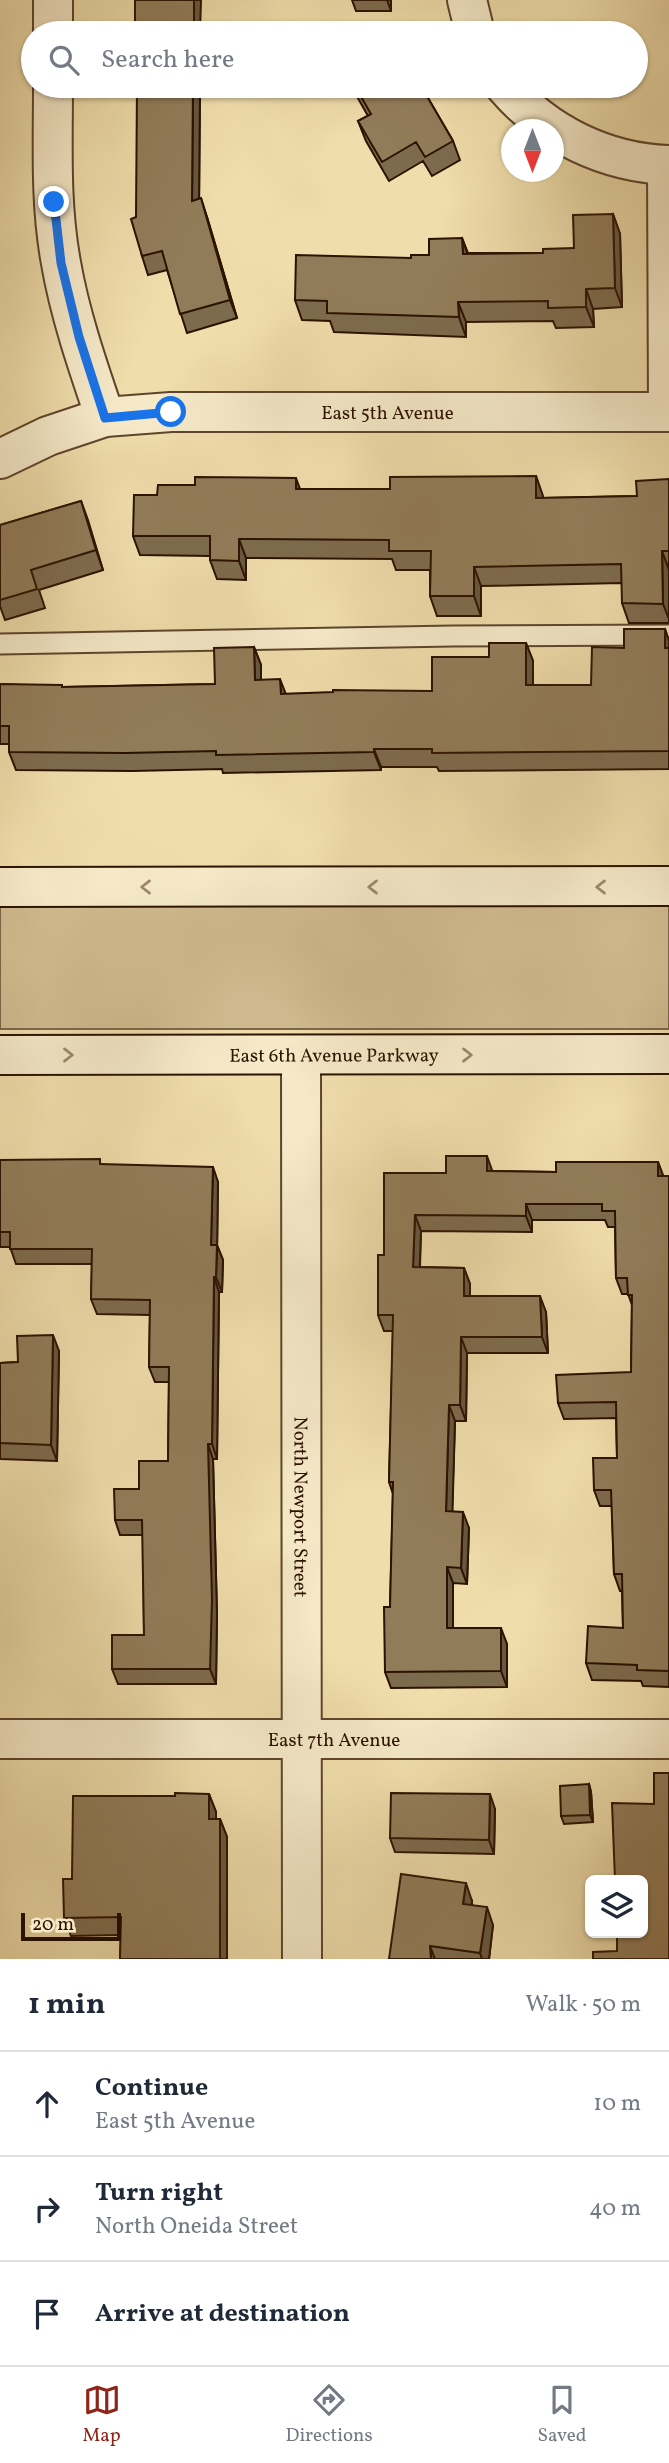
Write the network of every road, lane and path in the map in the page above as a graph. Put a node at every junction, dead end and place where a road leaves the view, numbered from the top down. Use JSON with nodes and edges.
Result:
{"nodes":[{"id":1,"x":53,"y":0,"type":"edge"},
{"id":2,"x":467,"y":0,"type":"edge"},
{"id":3,"x":53,"y":21,"type":"edge"},
{"id":4,"x":472,"y":21,"type":"edge"},
{"id":5,"x":53,"y":98,"type":"edge"},
{"id":6,"x":517,"y":98,"type":"edge"},
{"id":7,"x":668,"y":165,"type":"edge"},
{"id":8,"x":669,"y":412,"type":"edge"},
{"id":9,"x":105,"y":418,"type":"junction"},
{"id":10,"x":0,"y":459,"type":"edge"},
{"id":11,"x":669,"y":635,"type":"edge"},
{"id":12,"x":0,"y":644,"type":"edge"},
{"id":13,"x":669,"y":886,"type":"edge"},
{"id":14,"x":0,"y":887,"type":"edge"},
{"id":15,"x":669,"y":1054,"type":"edge"},
{"id":16,"x":0,"y":1055,"type":"edge"},
{"id":17,"x":301,"y":1055,"type":"junction"},
{"id":18,"x":0,"y":1739,"type":"edge"},
{"id":19,"x":303,"y":1739,"type":"junction"},
{"id":20,"x":669,"y":1739,"type":"edge"},
{"id":21,"x":302,"y":1959,"type":"edge"}],
"edges":[{"from":1,"to":3,"type":"street"},
{"from":2,"to":4,"type":"street"},
{"from":5,"to":9,"type":"street"},
{"from":6,"to":7,"type":"street"},
{"from":7,"to":8,"type":"street"},
{"from":8,"to":9,"type":"street","name":"East 5th Avenue"},
{"from":9,"to":10,"type":"street","name":"East 5th Avenue"},
{"from":11,"to":12,"type":"lane"},
{"from":13,"to":14,"type":"street","one_way":true},
{"from":17,"to":15,"type":"street","name":"East 6th Avenue Parkway","one_way":true},
{"from":16,"to":17,"type":"street","name":"East 6th Avenue Parkway","one_way":true},
{"from":17,"to":19,"type":"street","name":"North Newport Street"},
{"from":18,"to":19,"type":"street","name":"East 7th Avenue"},
{"from":19,"to":20,"type":"street","name":"East 7th Avenue"},
{"from":19,"to":21,"type":"street","name":"North Newport Street"}]}
